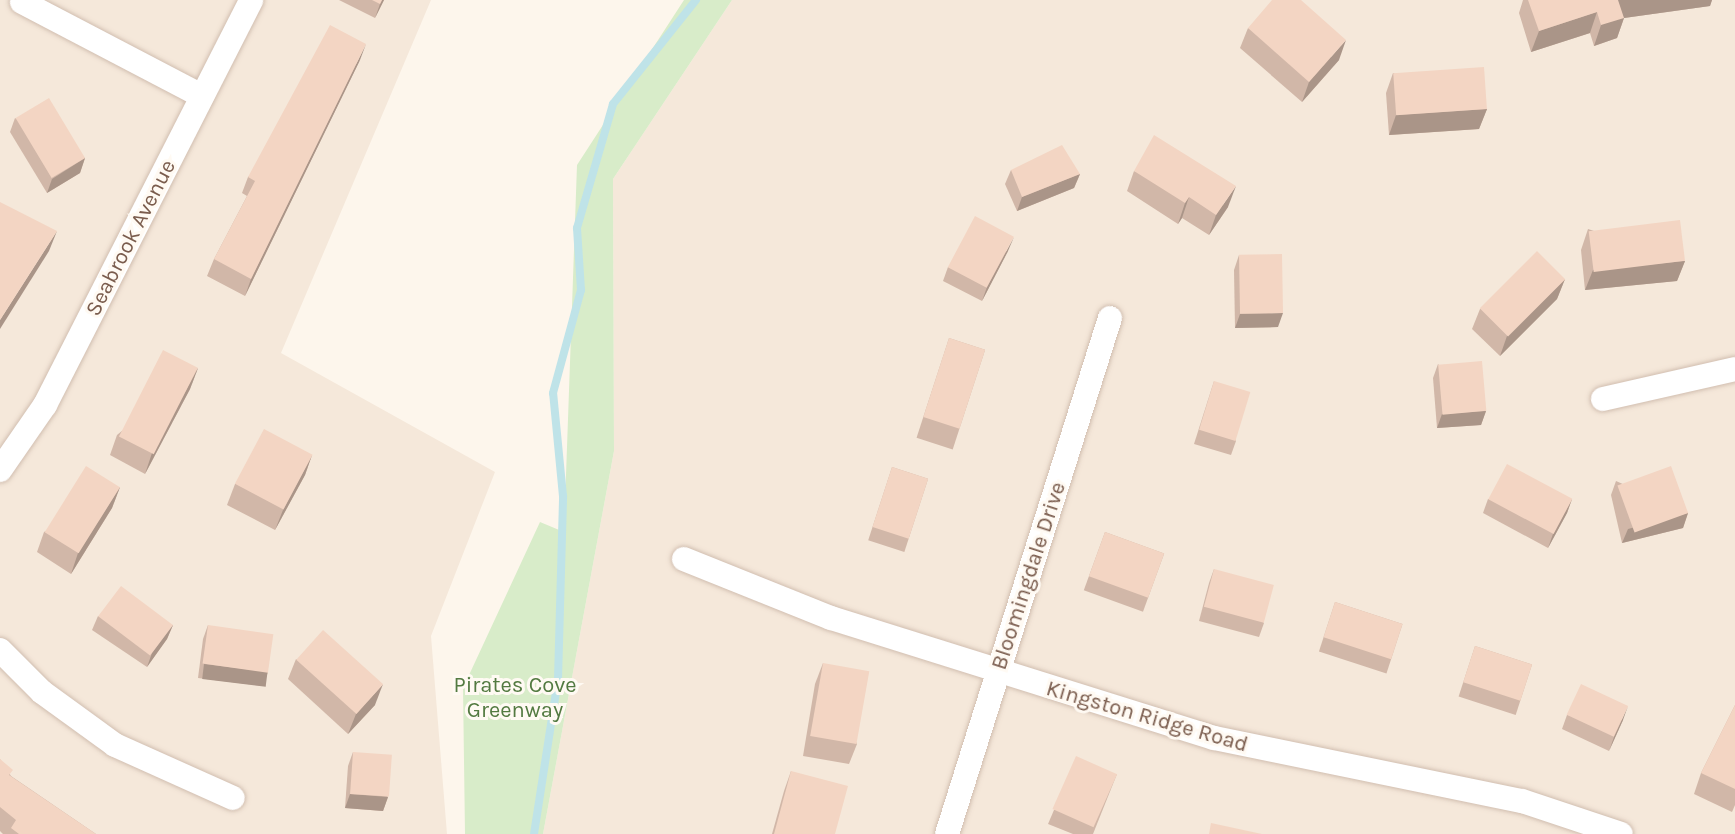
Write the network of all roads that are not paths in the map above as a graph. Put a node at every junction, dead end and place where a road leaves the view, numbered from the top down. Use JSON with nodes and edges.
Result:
{"nodes":[{"id":1,"x":251,"y":0,"type":"edge"},
{"id":2,"x":22,"y":2,"type":"dead end"},
{"id":3,"x":202,"y":96,"type":"junction"},
{"id":4,"x":1110,"y":318,"type":"dead end"},
{"id":5,"x":1735,"y":369,"type":"edge"},
{"id":6,"x":1603,"y":399,"type":"dead end"},
{"id":7,"x":0,"y":470,"type":"edge"},
{"id":8,"x":684,"y":559,"type":"dead end"},
{"id":9,"x":0,"y":650,"type":"edge"},
{"id":10,"x":998,"y":674,"type":"junction"},
{"id":11,"x":233,"y":798,"type":"dead end"},
{"id":12,"x":947,"y":834,"type":"edge"},
{"id":13,"x":1621,"y":834,"type":"edge"}],
"edges":[{"from":1,"to":3,"type":"street","name":"Seabrook Avenue"},
{"from":2,"to":3,"type":"street"},
{"from":3,"to":7,"type":"street","name":"Seabrook Avenue"},
{"from":4,"to":10,"type":"street","name":"Bloomingdale Drive"},
{"from":5,"to":6,"type":"street"},
{"from":8,"to":10,"type":"street","name":"Kingston Ridge Road"},
{"from":9,"to":11,"type":"street"},
{"from":10,"to":12,"type":"street","name":"Bloomingdale Drive"},
{"from":10,"to":13,"type":"street","name":"Kingston Ridge Road"}]}
